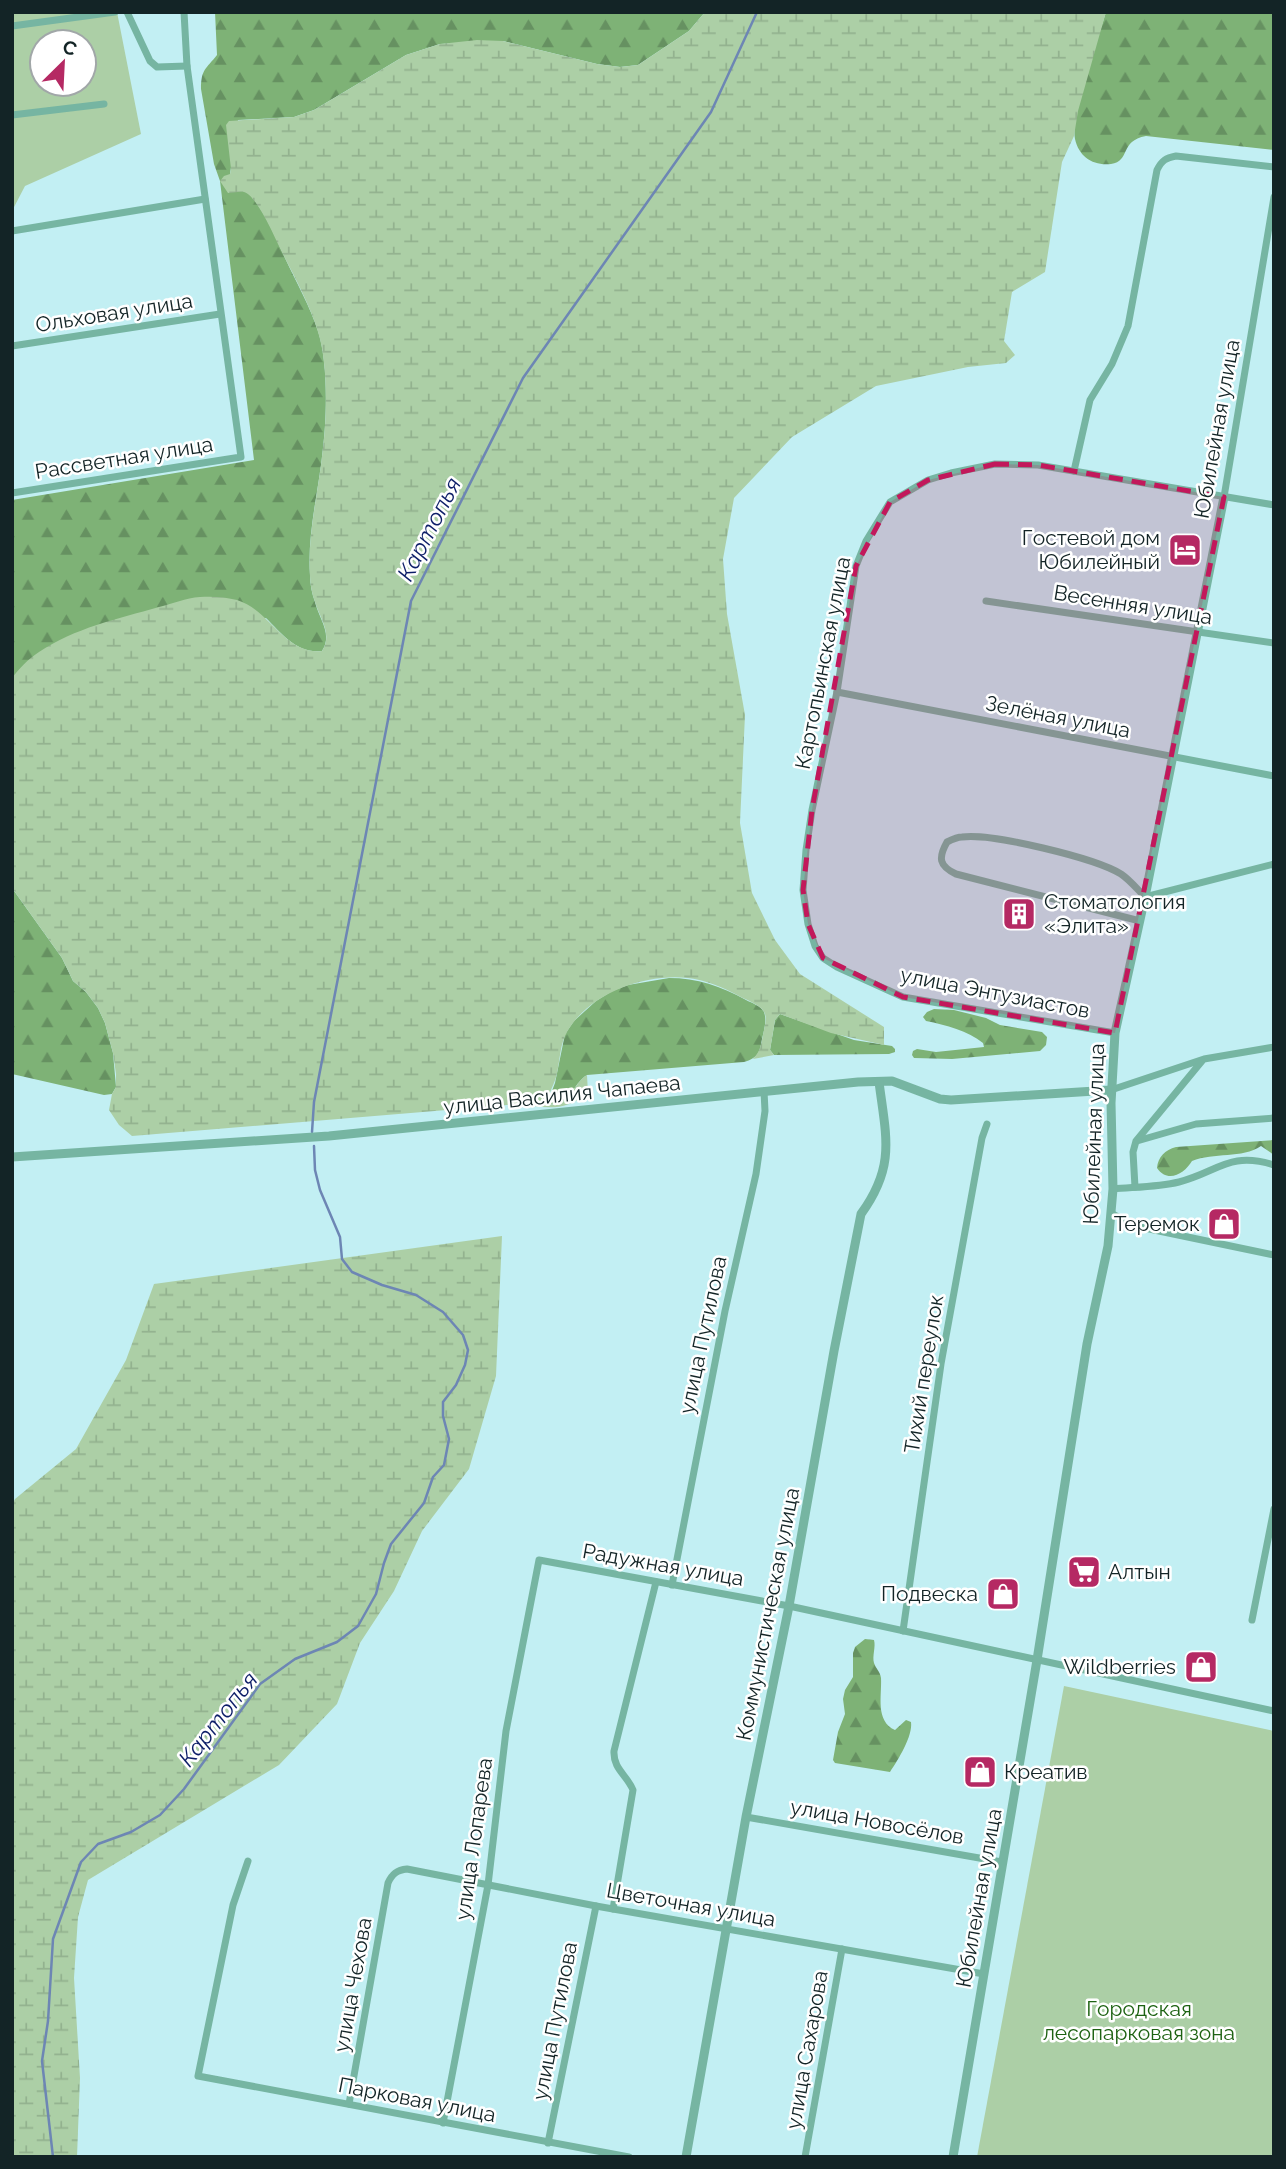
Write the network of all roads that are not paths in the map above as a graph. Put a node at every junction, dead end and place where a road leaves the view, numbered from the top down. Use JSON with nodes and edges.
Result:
{"nodes":[{"id":1,"x":115,"y":12,"type":"edge"},
{"id":2,"x":127,"y":12,"type":"edge"},
{"id":3,"x":184,"y":12,"type":"edge"},
{"id":4,"x":12,"y":26,"type":"edge"},
{"id":5,"x":187,"y":66,"type":"junction"},
{"id":6,"x":104,"y":104,"type":"dead end"},
{"id":7,"x":12,"y":115,"type":"edge"},
{"id":8,"x":1274,"y":167,"type":"edge"},
{"id":9,"x":1274,"y":197,"type":"edge"},
{"id":10,"x":205,"y":199,"type":"junction"},
{"id":11,"x":12,"y":232,"type":"edge"},
{"id":12,"x":220,"y":314,"type":"junction"},
{"id":13,"x":12,"y":346,"type":"edge"},
{"id":14,"x":1074,"y":471,"type":"junction"},
{"id":15,"x":12,"y":493,"type":"edge"},
{"id":16,"x":1224,"y":497,"type":"junction"},
{"id":17,"x":1274,"y":505,"type":"edge"},
{"id":18,"x":986,"y":601,"type":"dead end"},
{"id":19,"x":1197,"y":633,"type":"junction"},
{"id":20,"x":1274,"y":643,"type":"edge"},
{"id":21,"x":837,"y":692,"type":"junction"},
{"id":22,"x":1173,"y":757,"type":"junction"},
{"id":23,"x":1274,"y":776,"type":"edge"},
{"id":24,"x":1274,"y":864,"type":"edge"},
{"id":25,"x":803,"y":890,"type":"joint"},
{"id":26,"x":1145,"y":897,"type":"junction"},
{"id":27,"x":1140,"y":921,"type":"junction"},
{"id":28,"x":1115,"y":1033,"type":"junction"},
{"id":29,"x":1274,"y":1047,"type":"edge"},
{"id":30,"x":1204,"y":1059,"type":"junction"},
{"id":31,"x":879,"y":1082,"type":"junction"},
{"id":32,"x":1111,"y":1090,"type":"junction"},
{"id":33,"x":764,"y":1091,"type":"junction"},
{"id":34,"x":1274,"y":1118,"type":"edge"},
{"id":35,"x":988,"y":1124,"type":"dead end"},
{"id":36,"x":1136,"y":1141,"type":"junction"},
{"id":37,"x":12,"y":1157,"type":"edge"},
{"id":38,"x":1274,"y":1165,"type":"edge"},
{"id":39,"x":1135,"y":1187,"type":"junction"},
{"id":40,"x":1113,"y":1189,"type":"junction"},
{"id":41,"x":1111,"y":1213,"type":"junction"},
{"id":42,"x":1274,"y":1255,"type":"edge"},
{"id":43,"x":1274,"y":1509,"type":"edge"},
{"id":44,"x":539,"y":1560,"type":"joint"},
{"id":45,"x":656,"y":1582,"type":"junction"},
{"id":46,"x":672,"y":1585,"type":"junction"},
{"id":47,"x":789,"y":1606,"type":"junction"},
{"id":48,"x":1252,"y":1620,"type":"dead end"},
{"id":49,"x":903,"y":1631,"type":"junction"},
{"id":50,"x":1037,"y":1660,"type":"junction"},
{"id":51,"x":1274,"y":1711,"type":"edge"},
{"id":52,"x":746,"y":1817,"type":"junction"},
{"id":53,"x":248,"y":1861,"type":"dead end"},
{"id":54,"x":1002,"y":1862,"type":"junction"},
{"id":55,"x":395,"y":1873,"type":"joint"},
{"id":56,"x":488,"y":1885,"type":"junction"},
{"id":57,"x":596,"y":1906,"type":"junction"},
{"id":58,"x":613,"y":1909,"type":"junction"},
{"id":59,"x":726,"y":1928,"type":"junction"},
{"id":60,"x":842,"y":1949,"type":"junction"},
{"id":61,"x":984,"y":1974,"type":"junction"},
{"id":62,"x":349,"y":2104,"type":"junction"},
{"id":63,"x":443,"y":2123,"type":"junction"},
{"id":64,"x":548,"y":2143,"type":"junction"},
{"id":65,"x":629,"y":2157,"type":"edge"},
{"id":66,"x":686,"y":2157,"type":"edge"},
{"id":67,"x":805,"y":2157,"type":"edge"},
{"id":68,"x":953,"y":2157,"type":"edge"}],
"edges":[{"from":1,"to":4,"type":"street"},
{"from":2,"to":5,"type":"street"},
{"from":3,"to":5,"type":"street"},
{"from":5,"to":10,"type":"street"},
{"from":6,"to":7,"type":"street"},
{"from":8,"to":14,"type":"street"},
{"from":9,"to":16,"type":"street","name":"Юбилейная улица"},
{"from":10,"to":11,"type":"street"},
{"from":10,"to":12,"type":"street"},
{"from":12,"to":13,"type":"street","name":"Ольховая улица"},
{"from":12,"to":15,"type":"street","name":"Рассветная улица"},
{"from":14,"to":16,"type":"street","name":"Картопьинская улица"},
{"from":14,"to":21,"type":"street","name":"Картопьинская улица"},
{"from":16,"to":17,"type":"street","name":"Картопьинская улица"},
{"from":16,"to":19,"type":"street","name":"Юбилейная улица"},
{"from":18,"to":19,"type":"street","name":"Весенняя улица"},
{"from":19,"to":20,"type":"street","name":"Весенняя улица"},
{"from":19,"to":22,"type":"street","name":"Юбилейная улица"},
{"from":21,"to":22,"type":"street","name":"Зелёная улица"},
{"from":21,"to":25,"type":"street","name":"Картопьинская улица"},
{"from":22,"to":23,"type":"street","name":"Зелёная улица"},
{"from":22,"to":26,"type":"street","name":"Юбилейная улица"},
{"from":24,"to":26,"type":"street"},
{"from":25,"to":28,"type":"street","name":"улица Энтузиастов"},
{"from":26,"to":27,"type":"street","name":"Юбилейная улица"},
{"from":26,"to":27,"type":"street"},
{"from":27,"to":28,"type":"street","name":"Юбилейная улица"},
{"from":28,"to":32,"type":"street","name":"Юбилейная улица"},
{"from":29,"to":30,"type":"street"},
{"from":30,"to":32,"type":"street"},
{"from":30,"to":36,"type":"street"},
{"from":31,"to":32,"type":"street","name":"улица Василия Чапаева"},
{"from":31,"to":33,"type":"street","name":"улица Василия Чапаева"},
{"from":31,"to":47,"type":"street","name":"Коммунистическая улица"},
{"from":32,"to":40,"type":"street","name":"Юбилейная улица"},
{"from":33,"to":37,"type":"street","name":"улица Василия Чапаева"},
{"from":33,"to":46,"type":"street","name":"улица Путилова"},
{"from":34,"to":36,"type":"street"},
{"from":35,"to":49,"type":"street","name":"Тихий переулок"},
{"from":36,"to":39,"type":"street"},
{"from":38,"to":39,"type":"street"},
{"from":39,"to":40,"type":"street"},
{"from":40,"to":41,"type":"street","name":"Юбилейная улица"},
{"from":41,"to":42,"type":"street"},
{"from":41,"to":50,"type":"street","name":"Юбилейная улица"},
{"from":43,"to":48,"type":"street"},
{"from":44,"to":45,"type":"street","name":"Радужная улица"},
{"from":44,"to":56,"type":"street","name":"улица Лопарева"},
{"from":45,"to":46,"type":"street","name":"Радужная улица"},
{"from":45,"to":58,"type":"street"},
{"from":46,"to":47,"type":"street","name":"Радужная улица"},
{"from":47,"to":49,"type":"street","name":"Радужная улица"},
{"from":47,"to":52,"type":"street","name":"Коммунистическая улица"},
{"from":49,"to":50,"type":"street","name":"Радужная улица"},
{"from":50,"to":51,"type":"street","name":"Радужная улица"},
{"from":50,"to":54,"type":"street","name":"Юбилейная улица"},
{"from":52,"to":54,"type":"street","name":"улица Новосёлов"},
{"from":52,"to":59,"type":"street","name":"Коммунистическая улица"},
{"from":53,"to":62,"type":"street","name":"Парковая улица"},
{"from":54,"to":61,"type":"street","name":"Юбилейная улица"},
{"from":55,"to":56,"type":"street","name":"Цветочная улица"},
{"from":55,"to":62,"type":"street","name":"улица Чехова"},
{"from":56,"to":57,"type":"street","name":"Цветочная улица"},
{"from":56,"to":63,"type":"street","name":"улица Лопарева"},
{"from":57,"to":58,"type":"street","name":"Цветочная улица"},
{"from":57,"to":64,"type":"street","name":"улица Путилова"},
{"from":58,"to":59,"type":"street","name":"Цветочная улица"},
{"from":59,"to":60,"type":"street","name":"Цветочная улица"},
{"from":59,"to":66,"type":"street","name":"Коммунистическая улица"},
{"from":60,"to":61,"type":"street","name":"Цветочная улица"},
{"from":60,"to":67,"type":"street","name":"улица Сахарова"},
{"from":61,"to":68,"type":"street","name":"Юбилейная улица"},
{"from":62,"to":63,"type":"street","name":"Парковая улица"},
{"from":63,"to":64,"type":"street","name":"Парковая улица"},
{"from":64,"to":65,"type":"street","name":"Парковая улица"}]}
